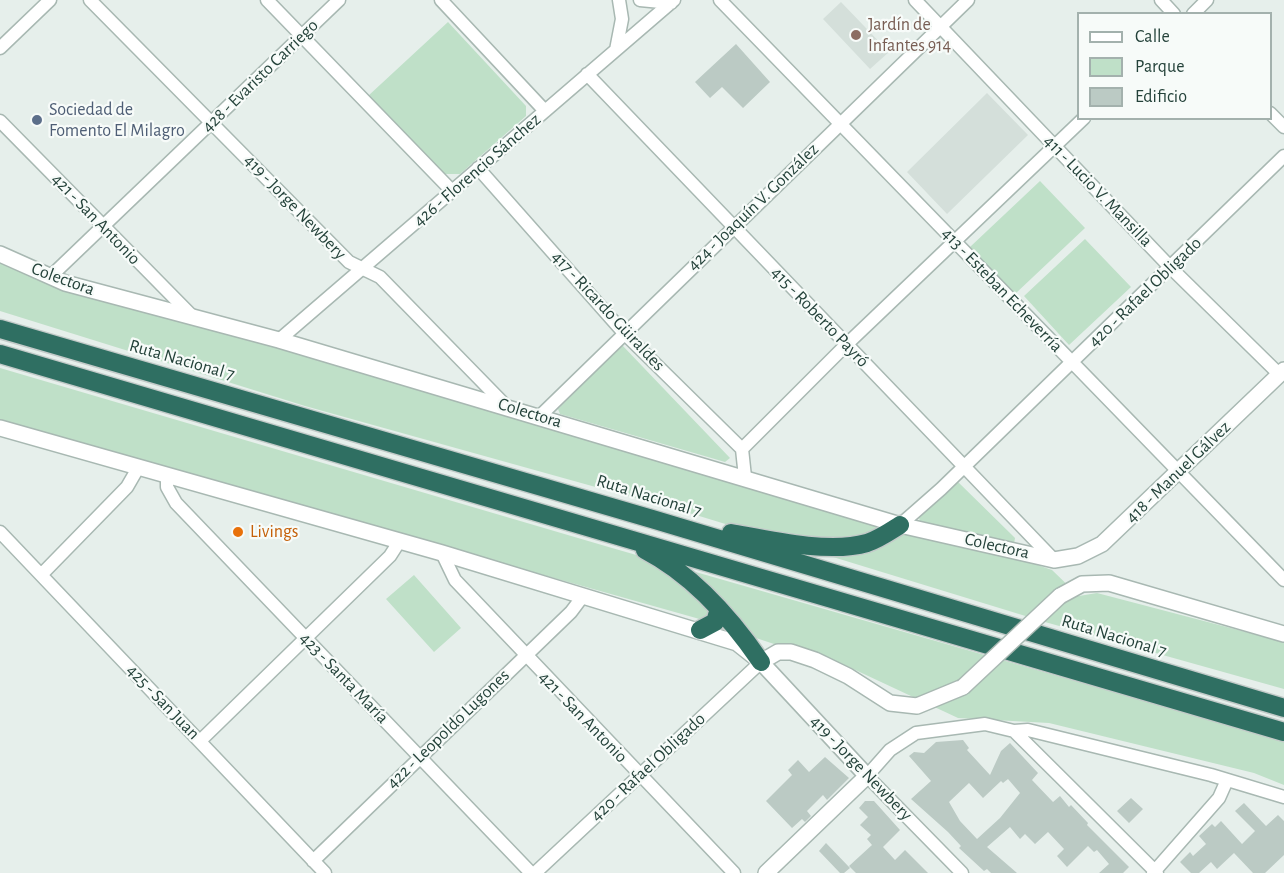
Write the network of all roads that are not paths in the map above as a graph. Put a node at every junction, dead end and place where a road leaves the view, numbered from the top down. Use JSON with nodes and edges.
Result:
{"nodes":[{"id":1,"x":50,"y":0,"type":"edge"},
{"id":2,"x":90,"y":0,"type":"edge"},
{"id":3,"x":267,"y":0,"type":"edge"},
{"id":4,"x":339,"y":0,"type":"edge"},
{"id":5,"x":441,"y":0,"type":"edge"},
{"id":6,"x":619,"y":0,"type":"edge"},
{"id":7,"x":640,"y":0,"type":"edge"},
{"id":8,"x":720,"y":0,"type":"edge"},
{"id":9,"x":915,"y":0,"type":"edge"},
{"id":10,"x":968,"y":0,"type":"edge"},
{"id":11,"x":1161,"y":0,"type":"edge"},
{"id":12,"x":1207,"y":0,"type":"edge"},
{"id":13,"x":673,"y":1,"type":"edge"},
{"id":14,"x":1172,"y":12,"type":"edge"},
{"id":15,"x":1195,"y":12,"type":"edge"},
{"id":16,"x":941,"y":26,"type":"junction"},
{"id":17,"x":302,"y":36,"type":"junction"},
{"id":18,"x":0,"y":48,"type":"edge"},
{"id":19,"x":616,"y":50,"type":"junction"},
{"id":20,"x":587,"y":74,"type":"junction"},
{"id":21,"x":545,"y":111,"type":"junction"},
{"id":22,"x":1272,"y":115,"type":"edge"},
{"id":23,"x":1082,"y":120,"type":"edge"},
{"id":24,"x":0,"y":121,"type":"edge"},
{"id":25,"x":212,"y":122,"type":"junction"},
{"id":26,"x":840,"y":123,"type":"junction"},
{"id":27,"x":1284,"y":127,"type":"edge"},
{"id":28,"x":1055,"y":147,"type":"junction"},
{"id":29,"x":1284,"y":156,"type":"edge"},
{"id":30,"x":478,"y":168,"type":"junction"},
{"id":31,"x":452,"y":191,"type":"junction"},
{"id":32,"x":102,"y":227,"type":"junction"},
{"id":33,"x":733,"y":227,"type":"junction"},
{"id":34,"x":956,"y":243,"type":"junction"},
{"id":35,"x":0,"y":254,"type":"edge"},
{"id":36,"x":1171,"y":268,"type":"junction"},
{"id":37,"x":364,"y":269,"type":"junction"},
{"id":38,"x":50,"y":277,"type":"junction"},
{"id":39,"x":193,"y":317,"type":"junction"},
{"id":40,"x":0,"y":322,"type":"edge"},
{"id":41,"x":0,"y":329,"type":"edge"},
{"id":42,"x":624,"y":333,"type":"junction"},
{"id":43,"x":279,"y":340,"type":"junction"},
{"id":44,"x":847,"y":344,"type":"junction"},
{"id":45,"x":64,"y":347,"type":"junction"},
{"id":46,"x":0,"y":354,"type":"edge"},
{"id":47,"x":0,"y":360,"type":"edge"},
{"id":48,"x":1072,"y":362,"type":"junction"},
{"id":49,"x":51,"y":369,"type":"junction"},
{"id":50,"x":1283,"y":375,"type":"edge"},
{"id":51,"x":506,"y":406,"type":"junction"},
{"id":52,"x":540,"y":416,"type":"junction"},
{"id":53,"x":0,"y":428,"type":"edge"},
{"id":54,"x":742,"y":449,"type":"junction"},
{"id":55,"x":964,"y":465,"type":"junction"},
{"id":56,"x":138,"y":468,"type":"junction"},
{"id":57,"x":1179,"y":472,"type":"junction"},
{"id":58,"x":167,"y":477,"type":"junction"},
{"id":59,"x":745,"y":477,"type":"junction"},
{"id":60,"x":652,"y":519,"type":"junction"},
{"id":61,"x":900,"y":525,"type":"junction"},
{"id":62,"x":0,"y":532,"type":"edge"},
{"id":63,"x":608,"y":532,"type":"junction"},
{"id":64,"x":399,"y":542,"type":"junction"},
{"id":65,"x":442,"y":554,"type":"junction"},
{"id":66,"x":1058,"y":560,"type":"junction"},
{"id":67,"x":41,"y":575,"type":"junction"},
{"id":68,"x":1284,"y":580,"type":"edge"},
{"id":69,"x":583,"y":596,"type":"junction"},
{"id":70,"x":719,"y":609,"type":"junction"},
{"id":71,"x":700,"y":630,"type":"junction"},
{"id":72,"x":1284,"y":634,"type":"edge"},
{"id":73,"x":305,"y":637,"type":"junction"},
{"id":74,"x":524,"y":655,"type":"junction"},
{"id":75,"x":761,"y":662,"type":"junction"},
{"id":76,"x":1284,"y":708,"type":"edge"},
{"id":77,"x":1014,"y":731,"type":"junction"},
{"id":78,"x":1284,"y":732,"type":"edge"},
{"id":79,"x":200,"y":741,"type":"junction"},
{"id":80,"x":419,"y":757,"type":"junction"},
{"id":81,"x":639,"y":774,"type":"junction"},
{"id":82,"x":867,"y":776,"type":"junction"},
{"id":83,"x":1227,"y":780,"type":"junction"},
{"id":84,"x":1284,"y":797,"type":"edge"},
{"id":85,"x":313,"y":861,"type":"junction"},
{"id":86,"x":1155,"y":872,"type":"edge"},
{"id":87,"x":325,"y":873,"type":"edge"},
{"id":88,"x":533,"y":873,"type":"edge"},
{"id":89,"x":734,"y":873,"type":"edge"},
{"id":90,"x":766,"y":873,"type":"edge"},
{"id":91,"x":962,"y":873,"type":"edge"}],
"edges":[{"from":1,"to":18,"type":"street"},
{"from":2,"to":25,"type":"street","name":"419 - Jorge Newbery"},
{"from":3,"to":17,"type":"street"},
{"from":4,"to":17,"type":"street","name":"428 - Evaristo Carriego"},
{"from":5,"to":21,"type":"street"},
{"from":6,"to":19,"type":"street"},
{"from":7,"to":13,"type":"street"},
{"from":8,"to":26,"type":"street","name":"413 - Esteban Echeverría"},
{"from":9,"to":16,"type":"street","name":"411 - Lucio V. Mansilla"},
{"from":10,"to":16,"type":"street","name":"424 - Joaquín V. González"},
{"from":11,"to":14,"type":"street"},
{"from":12,"to":15,"type":"street"},
{"from":13,"to":19,"type":"street","name":"426 - Florencio Sánchez"},
{"from":16,"to":26,"type":"street","name":"424 - Joaquín V. González"},
{"from":16,"to":28,"type":"street","name":"411 - Lucio V. Mansilla"},
{"from":17,"to":25,"type":"street","name":"428 - Evaristo Carriego"},
{"from":17,"to":31,"type":"street"},
{"from":19,"to":20,"type":"street","name":"426 - Florencio Sánchez"},
{"from":20,"to":21,"type":"street","name":"426 - Florencio Sánchez"},
{"from":20,"to":33,"type":"street","name":"415 - Roberto Payró"},
{"from":21,"to":30,"type":"street","name":"426 - Florencio Sánchez"},
{"from":22,"to":27,"type":"street"},
{"from":23,"to":28,"type":"street"},
{"from":24,"to":32,"type":"street","name":"421 - San Antonio"},
{"from":25,"to":32,"type":"street","name":"428 - Evaristo Carriego"},
{"from":25,"to":37,"type":"street","name":"419 - Jorge Newbery"},
{"from":26,"to":33,"type":"street","name":"424 - Joaquín V. González"},
{"from":26,"to":34,"type":"street","name":"413 - Esteban Echeverría"},
{"from":28,"to":34,"type":"street"},
{"from":28,"to":36,"type":"street","name":"411 - Lucio V. Mansilla"},
{"from":29,"to":36,"type":"street","name":"420 - Rafael Obligado"},
{"from":30,"to":31,"type":"street","name":"426 - Florencio Sánchez"},
{"from":30,"to":42,"type":"street","name":"417 - Ricardo Güiraldes"},
{"from":31,"to":37,"type":"street","name":"426 - Florencio Sánchez"},
{"from":32,"to":38,"type":"street","name":"428 - Evaristo Carriego"},
{"from":32,"to":39,"type":"street","name":"421 - San Antonio"},
{"from":33,"to":42,"type":"street","name":"424 - Joaquín V. González"},
{"from":33,"to":44,"type":"street","name":"415 - Roberto Payró"},
{"from":34,"to":44,"type":"street"},
{"from":34,"to":48,"type":"street","name":"413 - Esteban Echeverría"},
{"from":35,"to":38,"type":"street","name":"Colectora"},
{"from":36,"to":48,"type":"street","name":"420 - Rafael Obligado"},
{"from":36,"to":50,"type":"street","name":"411 - Lucio V. Mansilla"},
{"from":37,"to":43,"type":"street","name":"426 - Florencio Sánchez"},
{"from":37,"to":51,"type":"street","name":"419 - Jorge Newbery"},
{"from":38,"to":39,"type":"street","name":"Colectora"},
{"from":39,"to":43,"type":"street","name":"Colectora"},
{"from":40,"to":45,"type":"highway"},
{"from":41,"to":45,"type":"highway","name":"Ruta Nacional 7"},
{"from":42,"to":52,"type":"street","name":"424 - Joaquín V. González"},
{"from":42,"to":54,"type":"street","name":"417 - Ricardo Güiraldes"},
{"from":43,"to":51,"type":"street","name":"Colectora"},
{"from":44,"to":54,"type":"street"},
{"from":44,"to":55,"type":"street","name":"415 - Roberto Payró"},
{"from":45,"to":60,"type":"highway","name":"Ruta Nacional 7"},
{"from":46,"to":49,"type":"highway"},
{"from":47,"to":49,"type":"highway"},
{"from":48,"to":55,"type":"street","name":"420 - Rafael Obligado"},
{"from":48,"to":57,"type":"street","name":"413 - Esteban Echeverría"},
{"from":49,"to":63,"type":"highway"},
{"from":50,"to":57,"type":"street","name":"418 - Manuel Gálvez"},
{"from":51,"to":52,"type":"street","name":"Colectora"},
{"from":52,"to":59,"type":"street","name":"Colectora"},
{"from":53,"to":56,"type":"street"},
{"from":54,"to":59,"type":"street"},
{"from":55,"to":61,"type":"street","name":"420 - Rafael Obligado"},
{"from":55,"to":66,"type":"street","name":"415 - Roberto Payró"},
{"from":56,"to":58,"type":"street"},
{"from":56,"to":67,"type":"street"},
{"from":57,"to":66,"type":"street","name":"418 - Manuel Gálvez"},
{"from":57,"to":68,"type":"street","name":"413 - Esteban Echeverría"},
{"from":58,"to":64,"type":"street"},
{"from":58,"to":73,"type":"street","name":"423 - Santa María"},
{"from":59,"to":61,"type":"street","name":"Colectora"},
{"from":60,"to":61,"type":"highway"},
{"from":60,"to":76,"type":"highway","name":"Ruta Nacional 7"},
{"from":61,"to":66,"type":"street","name":"Colectora"},
{"from":62,"to":67,"type":"street","name":"425 - San Juan"},
{"from":63,"to":70,"type":"highway"},
{"from":63,"to":78,"type":"highway"},
{"from":64,"to":65,"type":"street"},
{"from":64,"to":73,"type":"street"},
{"from":65,"to":69,"type":"street"},
{"from":65,"to":74,"type":"street","name":"421 - San Antonio"},
{"from":67,"to":79,"type":"street","name":"425 - San Juan"},
{"from":69,"to":71,"type":"street"},
{"from":69,"to":74,"type":"street","name":"422 - Leopoldo Lugones"},
{"from":70,"to":71,"type":"highway"},
{"from":70,"to":75,"type":"highway"},
{"from":71,"to":75,"type":"street"},
{"from":72,"to":75,"type":"street","bridge":true},
{"from":73,"to":79,"type":"street"},
{"from":73,"to":80,"type":"street","name":"423 - Santa María"},
{"from":74,"to":80,"type":"street","name":"422 - Leopoldo Lugones"},
{"from":74,"to":81,"type":"street","name":"421 - San Antonio"},
{"from":75,"to":81,"type":"street","name":"420 - Rafael Obligado"},
{"from":75,"to":82,"type":"street","name":"419 - Jorge Newbery"},
{"from":77,"to":82,"type":"street"},
{"from":77,"to":83,"type":"street"},
{"from":77,"to":86,"type":"street"},
{"from":79,"to":85,"type":"street","name":"425 - San Juan"},
{"from":80,"to":85,"type":"street","name":"422 - Leopoldo Lugones"},
{"from":80,"to":88,"type":"street","name":"423 - Santa María"},
{"from":81,"to":88,"type":"street","name":"420 - Rafael Obligado"},
{"from":81,"to":89,"type":"street","name":"421 - San Antonio"},
{"from":82,"to":90,"type":"street"},
{"from":82,"to":91,"type":"street","name":"419 - Jorge Newbery"},
{"from":83,"to":84,"type":"street"},
{"from":83,"to":86,"type":"street"},
{"from":85,"to":87,"type":"street","name":"425 - San Juan"}]}
